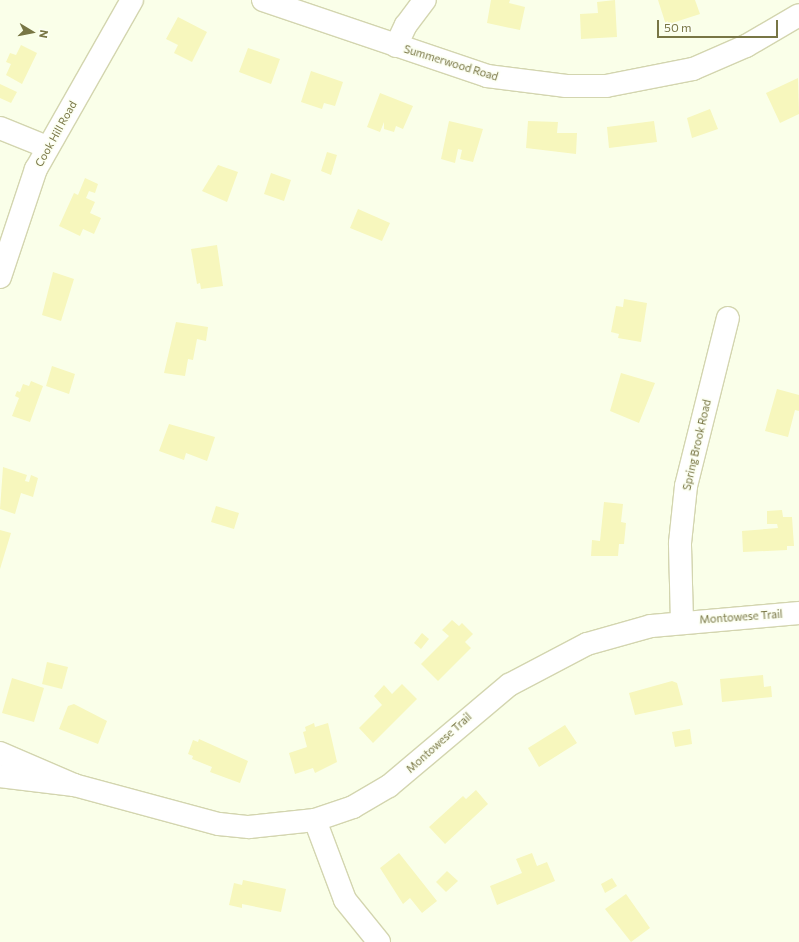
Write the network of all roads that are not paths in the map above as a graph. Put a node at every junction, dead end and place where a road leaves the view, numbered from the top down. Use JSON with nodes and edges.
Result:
{"nodes":[{"id":1,"x":132,"y":0,"type":"edge"},
{"id":2,"x":263,"y":0,"type":"edge"},
{"id":3,"x":425,"y":0,"type":"edge"},
{"id":4,"x":799,"y":15,"type":"edge"},
{"id":5,"x":396,"y":46,"type":"junction"},
{"id":6,"x":0,"y":128,"type":"edge"},
{"id":7,"x":47,"y":147,"type":"junction"},
{"id":8,"x":0,"y":277,"type":"edge"},
{"id":9,"x":728,"y":318,"type":"dead end"},
{"id":10,"x":799,"y":613,"type":"edge"},
{"id":11,"x":682,"y":622,"type":"junction"},
{"id":12,"x":0,"y":753,"type":"edge"},
{"id":13,"x":0,"y":776,"type":"edge"},
{"id":14,"x":74,"y":785,"type":"junction"},
{"id":15,"x":315,"y":820,"type":"junction"},
{"id":16,"x":380,"y":942,"type":"edge"}],
"edges":[{"from":1,"to":7,"type":"street","name":"Cook Hill Road"},
{"from":2,"to":5,"type":"street","name":"Summerwood Road"},
{"from":3,"to":5,"type":"street"},
{"from":4,"to":5,"type":"street","name":"Summerwood Road"},
{"from":6,"to":7,"type":"street"},
{"from":7,"to":8,"type":"street","name":"Cook Hill Road"},
{"from":9,"to":11,"type":"street","name":"Spring Brook Road"},
{"from":10,"to":11,"type":"street","name":"Montowese Trail"},
{"from":11,"to":15,"type":"street","name":"Montowese Trail"},
{"from":12,"to":14,"type":"street","name":"Montowese Trail"},
{"from":13,"to":14,"type":"street","name":"Montowese Trail"},
{"from":14,"to":15,"type":"street","name":"Montowese Trail"},
{"from":15,"to":16,"type":"street"}]}
